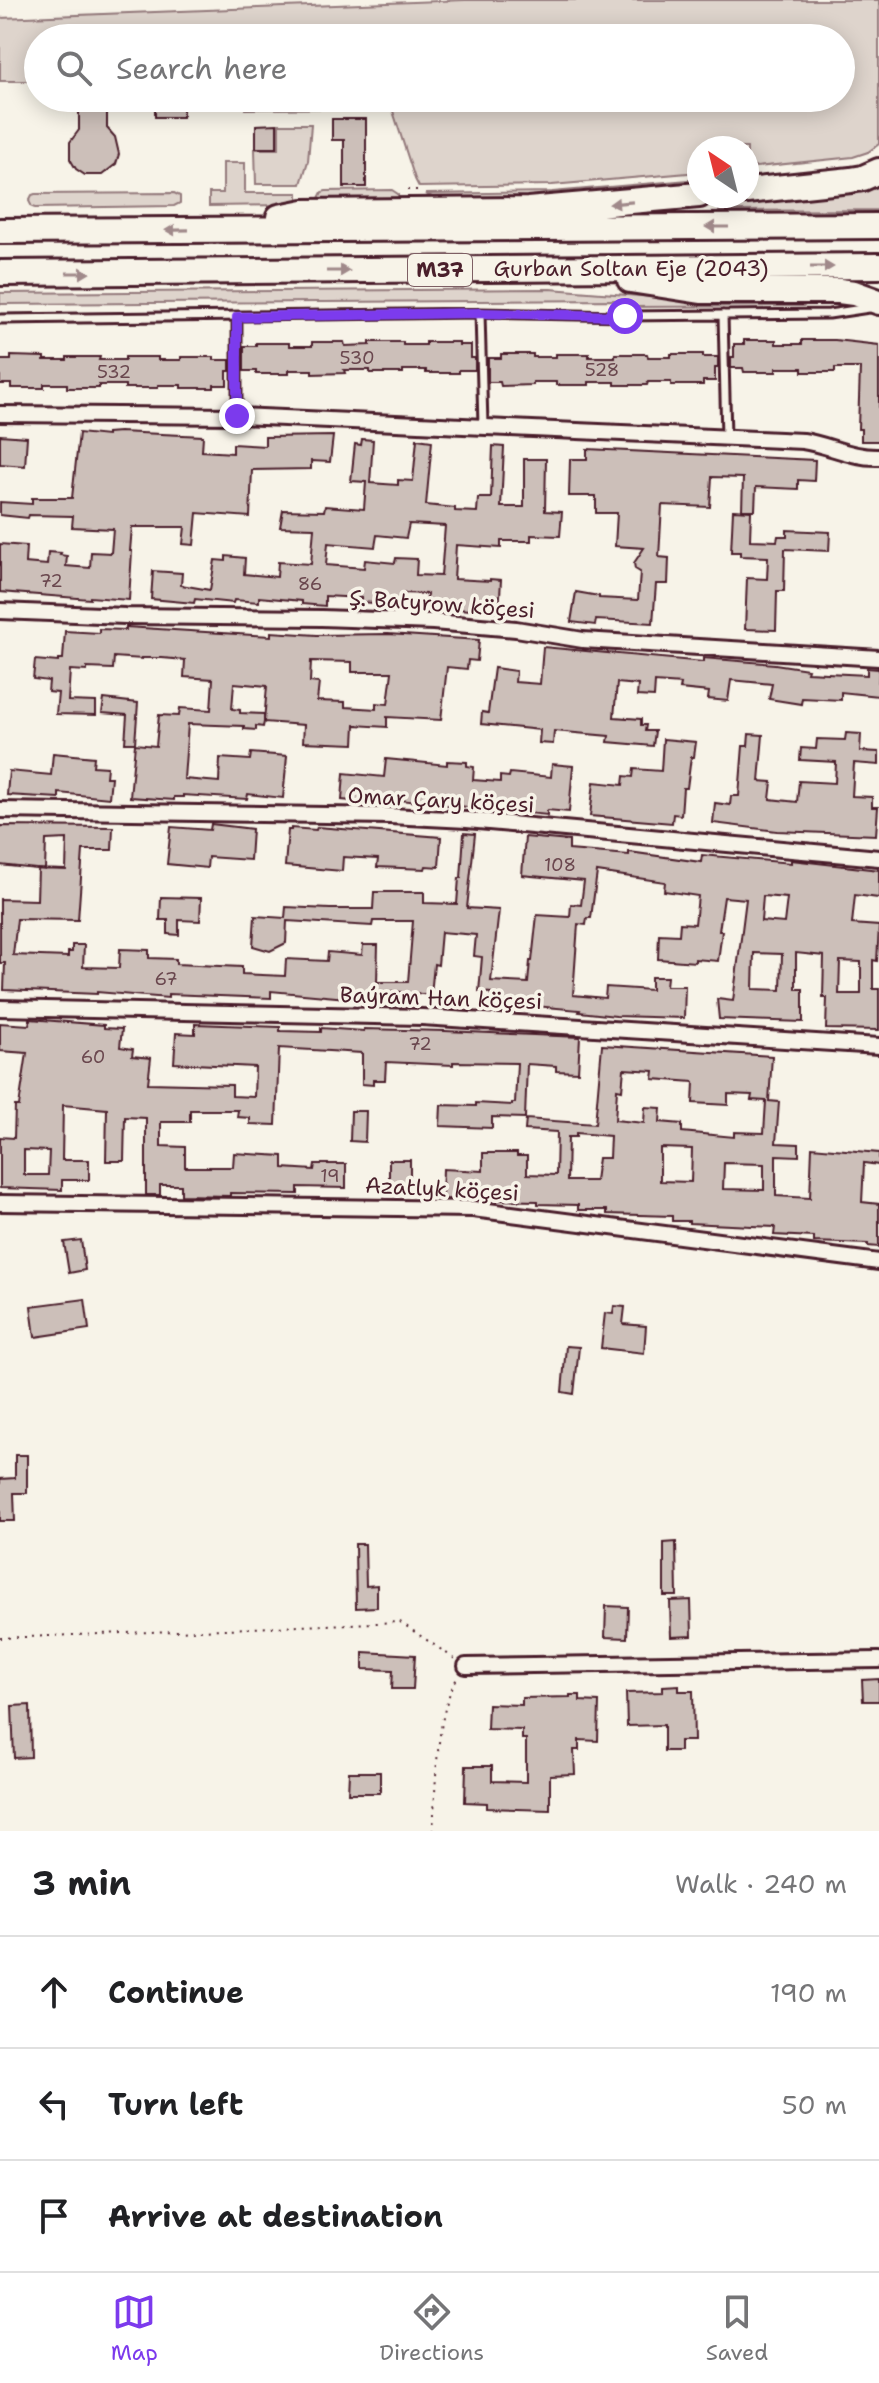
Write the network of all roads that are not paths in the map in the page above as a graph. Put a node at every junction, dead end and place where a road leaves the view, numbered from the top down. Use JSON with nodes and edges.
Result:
{"nodes":[{"id":1,"x":879,"y":171,"type":"edge"},
{"id":2,"x":759,"y":190,"type":"edge"},
{"id":3,"x":687,"y":196,"type":"edge"},
{"id":4,"x":422,"y":201,"type":"junction"},
{"id":5,"x":879,"y":226,"type":"edge"},
{"id":6,"x":586,"y":228,"type":"junction"},
{"id":7,"x":217,"y":229,"type":"junction"},
{"id":8,"x":0,"y":231,"type":"edge"},
{"id":9,"x":879,"y":266,"type":"edge"},
{"id":10,"x":565,"y":269,"type":"junction"},
{"id":11,"x":0,"y":273,"type":"edge"},
{"id":12,"x":879,"y":304,"type":"edge"},
{"id":13,"x":480,"y":313,"type":"junction"},
{"id":14,"x":723,"y":315,"type":"junction"},
{"id":15,"x":237,"y":317,"type":"junction"},
{"id":16,"x":0,"y":319,"type":"edge"},
{"id":17,"x":0,"y":414,"type":"edge"},
{"id":18,"x":237,"y":416,"type":"junction"},
{"id":19,"x":483,"y":426,"type":"junction"},
{"id":20,"x":726,"y":438,"type":"junction"},
{"id":21,"x":879,"y":457,"type":"edge"},
{"id":22,"x":0,"y":611,"type":"edge"},
{"id":23,"x":879,"y":658,"type":"edge"},
{"id":24,"x":0,"y":810,"type":"edge"},
{"id":25,"x":879,"y":858,"type":"edge"},
{"id":26,"x":0,"y":1008,"type":"edge"},
{"id":27,"x":879,"y":1046,"type":"edge"},
{"id":28,"x":0,"y":1203,"type":"edge"},
{"id":29,"x":879,"y":1262,"type":"edge"},
{"id":30,"x":879,"y":1660,"type":"edge"},
{"id":31,"x":466,"y":1666,"type":"road end"}],
"edges":[{"from":1,"to":2,"type":"highway"},
{"from":3,"to":4,"type":"highway","one_way":true},
{"from":4,"to":6,"type":"highway"},
{"from":4,"to":7,"type":"highway"},
{"from":5,"to":6,"type":"highway","name":"Gurban Soltan Eje (2043)","number":"M37","one_way":true},
{"from":6,"to":7,"type":"highway","name":"Gurban Soltan Eje (2043)","number":"M37"},
{"from":7,"to":8,"type":"highway","name":"Gurban Soltan Eje (2043)","number":"M37","one_way":true},
{"from":10,"to":9,"type":"highway","name":"Gurban Soltan Eje (2043)","number":"M37","one_way":true},
{"from":11,"to":10,"type":"highway","name":"Gurban Soltan Eje (2043)","number":"M37","one_way":true},
{"from":10,"to":12,"type":"highway"},
{"from":12,"to":14,"type":"lane"},
{"from":13,"to":14,"type":"lane"},
{"from":13,"to":15,"type":"lane"},
{"from":13,"to":19,"type":"lane"},
{"from":14,"to":20,"type":"lane"},
{"from":15,"to":16,"type":"lane"},
{"from":15,"to":18,"type":"lane"},
{"from":17,"to":18,"type":"street"},
{"from":18,"to":19,"type":"street"},
{"from":19,"to":20,"type":"street"},
{"from":20,"to":21,"type":"street"},
{"from":22,"to":23,"type":"street","name":"Ş. Batyrow köçesi"},
{"from":24,"to":25,"type":"street","name":"Omar Çary köçesi"},
{"from":26,"to":27,"type":"street","name":"Baýram Han köçesi"},
{"from":28,"to":29,"type":"street","name":"Azatlyk köçesi"},
{"from":30,"to":31,"type":"street"}]}
